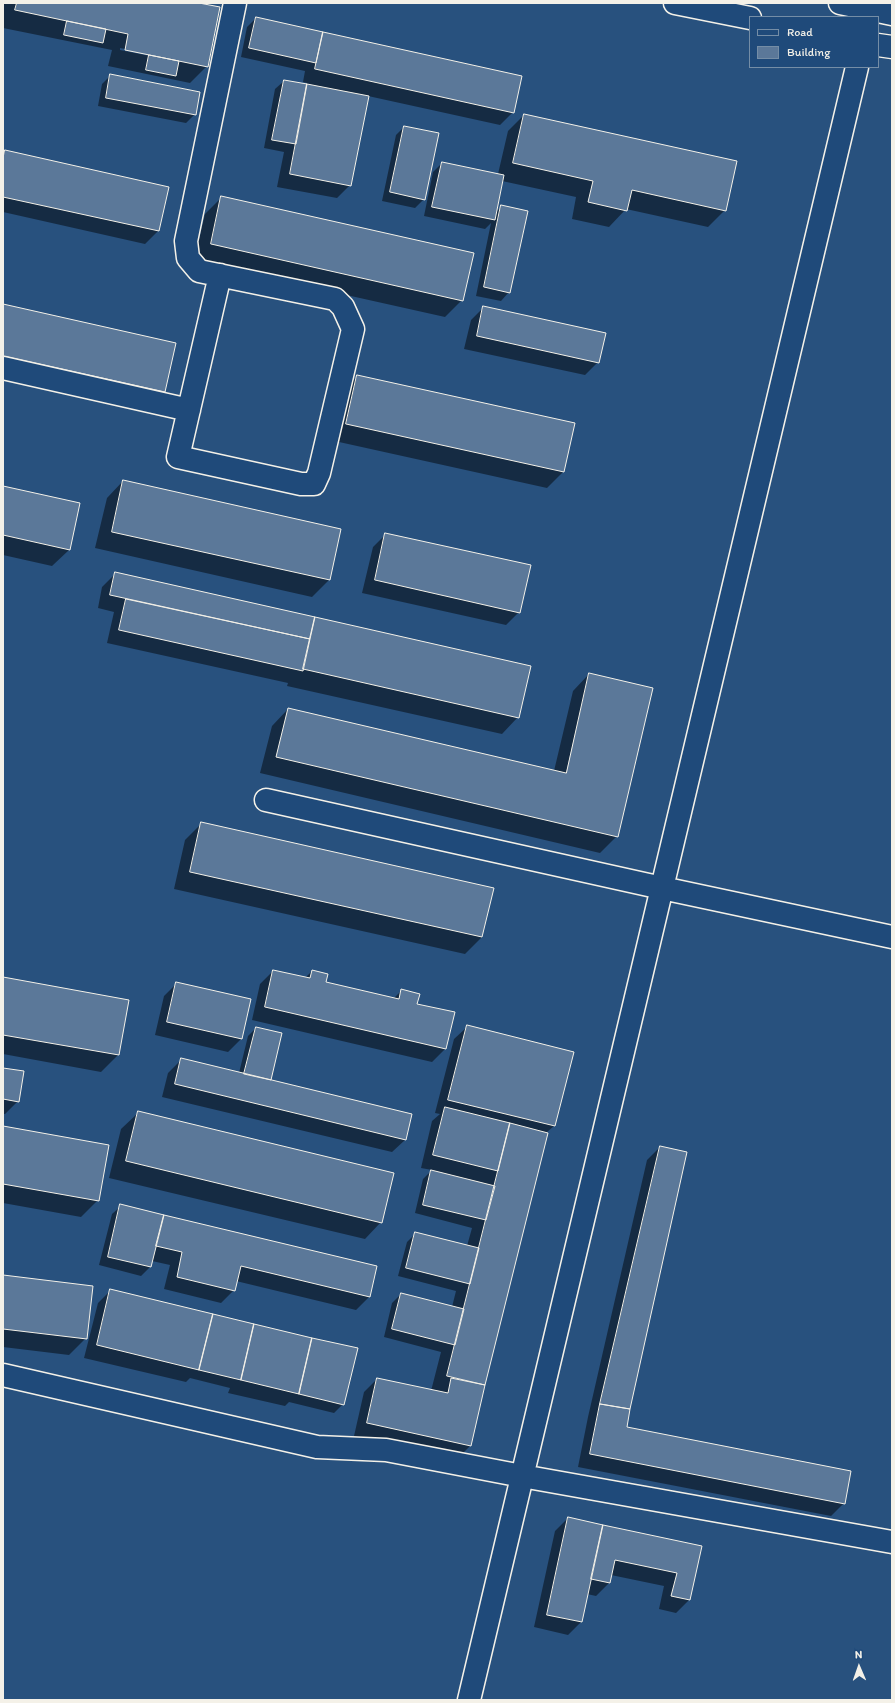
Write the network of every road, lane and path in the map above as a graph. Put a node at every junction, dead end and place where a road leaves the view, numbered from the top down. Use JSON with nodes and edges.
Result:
{"nodes":[{"id":1,"x":235,"y":3,"type":"edge"},
{"id":2,"x":675,"y":3,"type":"edge"},
{"id":3,"x":847,"y":4,"type":"edge"},
{"id":4,"x":870,"y":13,"type":"edge"},
{"id":5,"x":892,"y":14,"type":"edge"},
{"id":6,"x":749,"y":18,"type":"edge"},
{"id":7,"x":879,"y":45,"type":"edge"},
{"id":8,"x":892,"y":48,"type":"edge"},
{"id":9,"x":857,"y":68,"type":"edge"},
{"id":10,"x":220,"y":275,"type":"junction"},
{"id":11,"x":3,"y":368,"type":"edge"},
{"id":12,"x":189,"y":410,"type":"junction"},
{"id":13,"x":266,"y":800,"type":"dead end"},
{"id":14,"x":662,"y":888,"type":"junction"},
{"id":15,"x":892,"y":937,"type":"edge"},
{"id":16,"x":3,"y":1375,"type":"edge"},
{"id":17,"x":522,"y":1476,"type":"junction"},
{"id":18,"x":892,"y":1542,"type":"edge"},
{"id":19,"x":469,"y":1700,"type":"edge"}],
"edges":[{"from":1,"to":10,"type":"street"},
{"from":2,"to":6,"type":"street"},
{"from":3,"to":4,"type":"street"},
{"from":4,"to":5,"type":"street"},
{"from":7,"to":8,"type":"street"},
{"from":9,"to":14,"type":"street"},
{"from":10,"to":12,"type":"street"},
{"from":10,"to":12,"type":"street"},
{"from":11,"to":12,"type":"street"},
{"from":13,"to":14,"type":"street"},
{"from":14,"to":15,"type":"street"},
{"from":14,"to":17,"type":"street"},
{"from":16,"to":17,"type":"street"},
{"from":17,"to":18,"type":"street"},
{"from":17,"to":19,"type":"street"}]}
